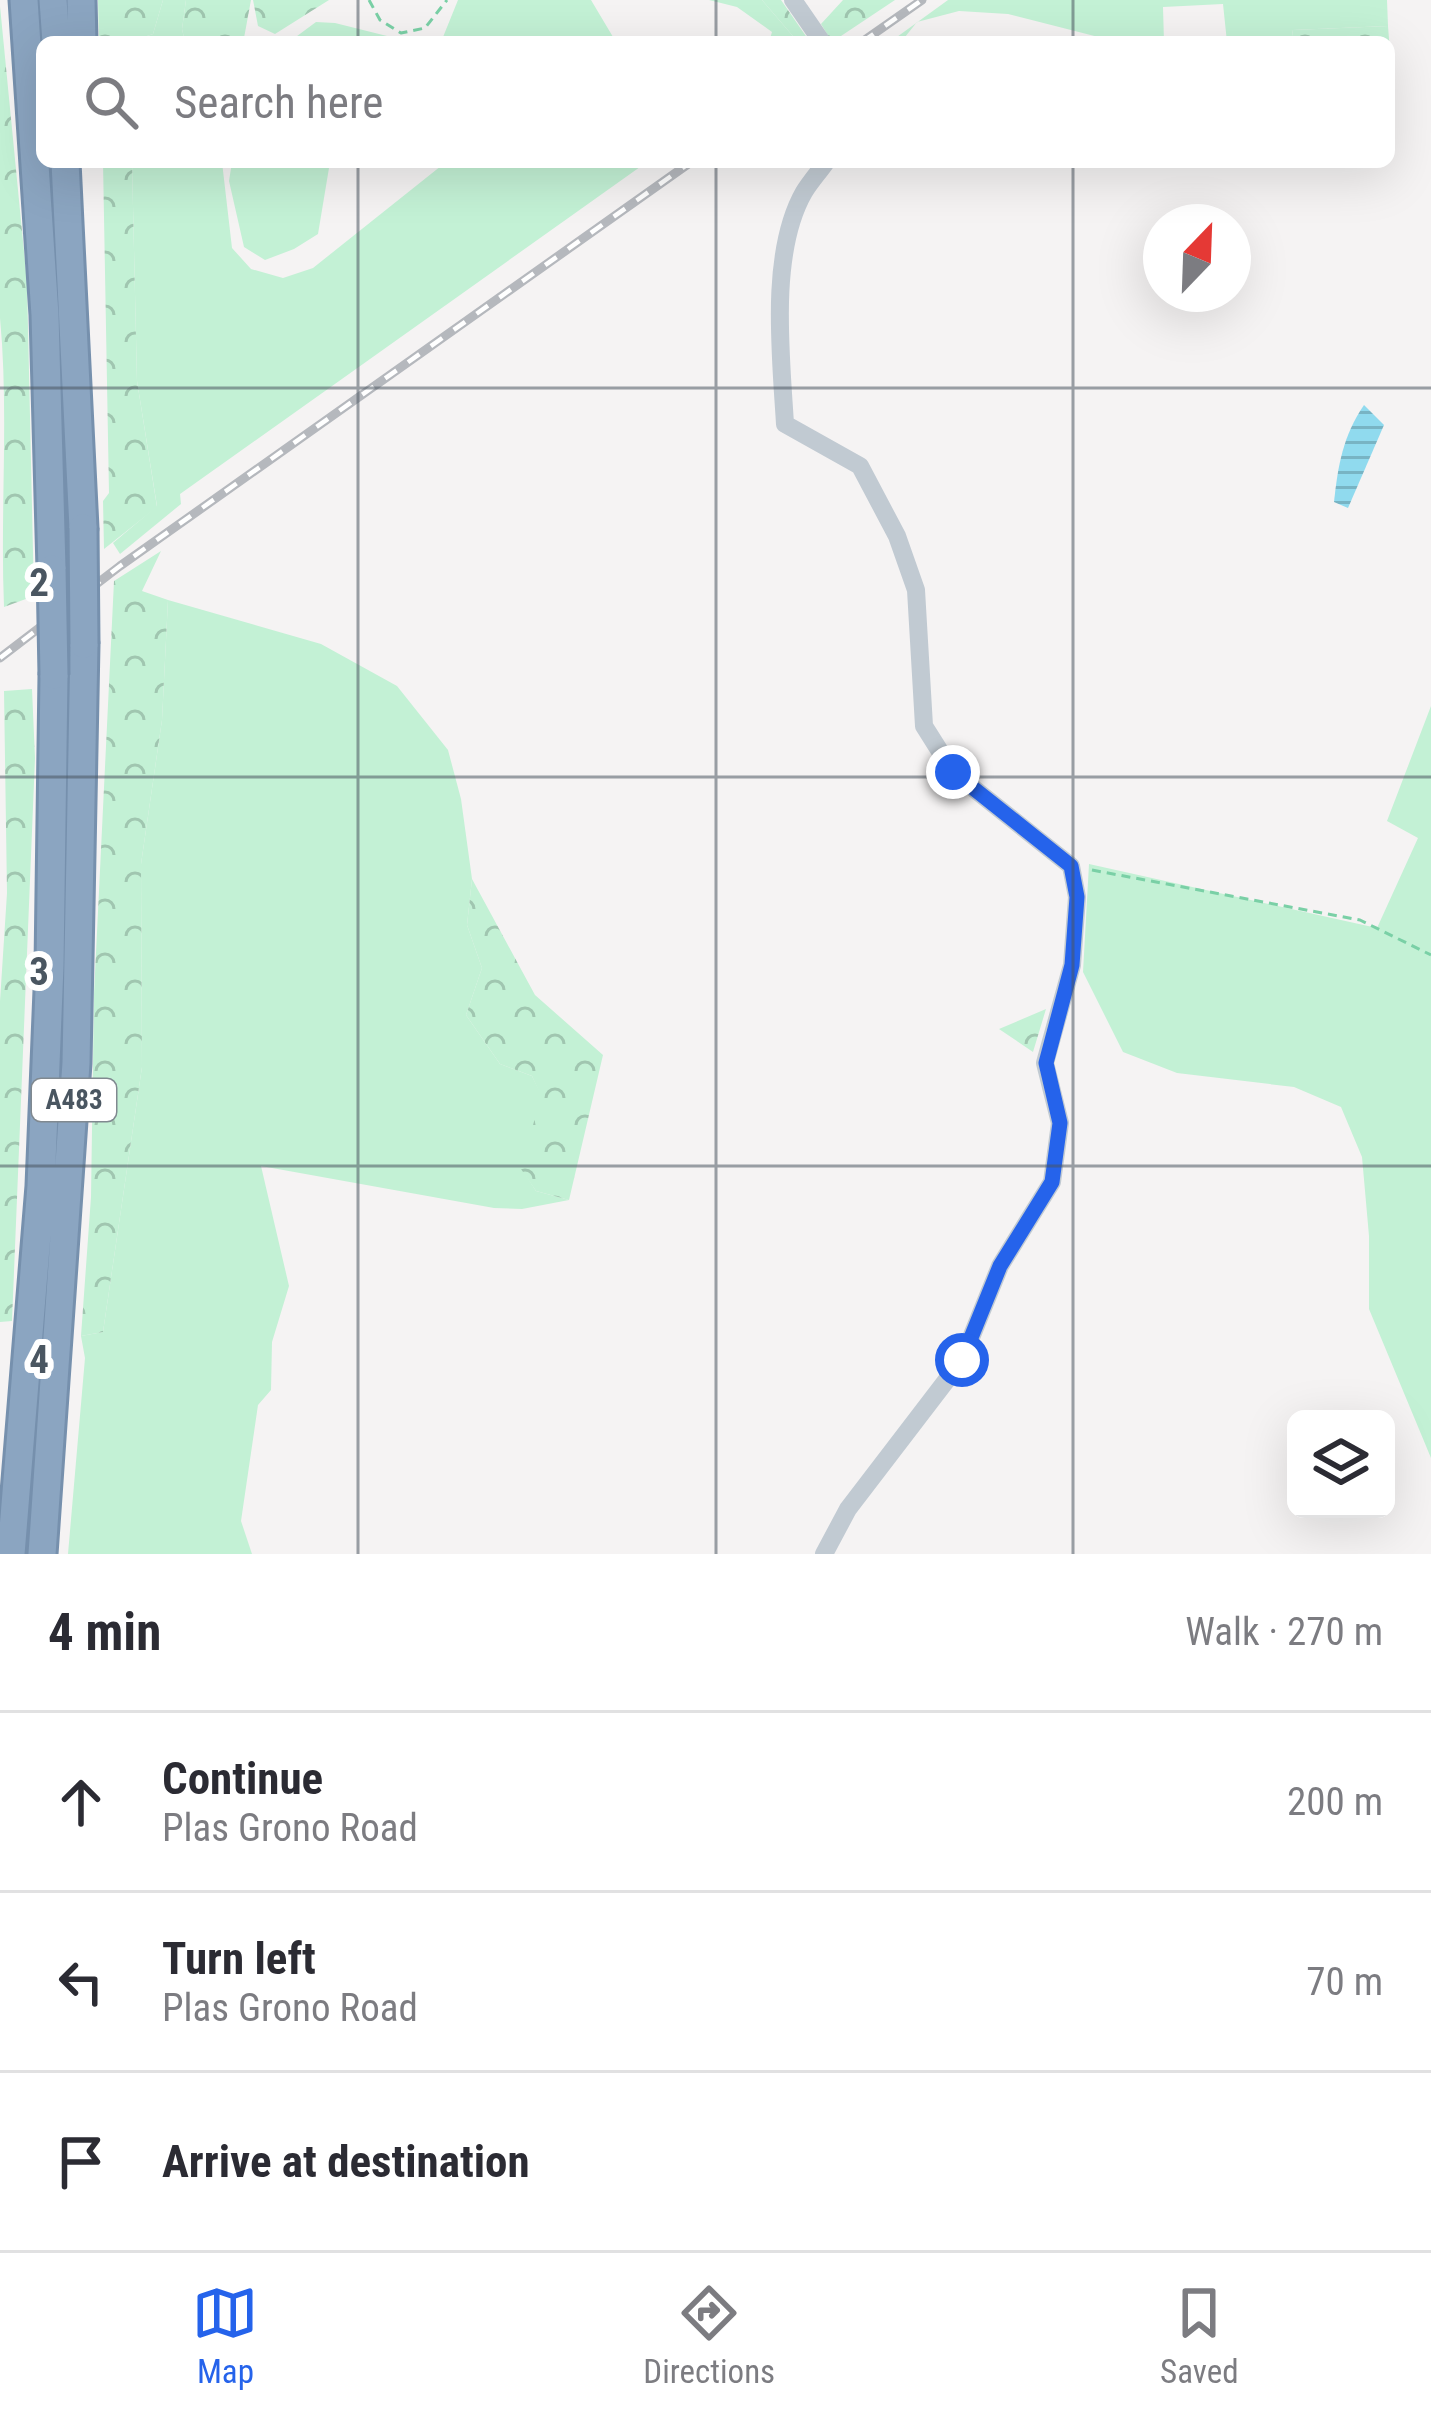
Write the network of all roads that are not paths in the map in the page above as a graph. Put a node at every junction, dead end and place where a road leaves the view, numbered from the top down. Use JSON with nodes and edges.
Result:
{"nodes":[{"id":1,"x":13,"y":0,"type":"edge"},
{"id":2,"x":24,"y":0,"type":"edge"},
{"id":3,"x":53,"y":0,"type":"edge"},
{"id":4,"x":81,"y":0,"type":"edge"},
{"id":5,"x":793,"y":0,"type":"edge"},
{"id":6,"x":56,"y":36,"type":"edge"},
{"id":7,"x":82,"y":36,"type":"edge"},
{"id":8,"x":818,"y":36,"type":"edge"},
{"id":9,"x":35,"y":138,"type":"junction"},
{"id":10,"x":36,"y":163,"type":"edge"},
{"id":11,"x":36,"y":168,"type":"edge"},
{"id":12,"x":65,"y":168,"type":"edge"},
{"id":13,"x":84,"y":168,"type":"edge"},
{"id":14,"x":822,"y":168,"type":"edge"},
{"id":15,"x":79,"y":411,"type":"junction"},
{"id":16,"x":11,"y":1554,"type":"edge"},
{"id":17,"x":42,"y":1554,"type":"edge"},
{"id":18,"x":824,"y":1554,"type":"edge"}],
"edges":[{"from":1,"to":9,"type":"highway"},
{"from":2,"to":9,"type":"highway","number":"A483"},
{"from":3,"to":6,"type":"highway"},
{"from":4,"to":7,"type":"highway"},
{"from":5,"to":8,"type":"street"},
{"from":9,"to":10,"type":"highway","number":"A483","bridge":true},
{"from":11,"to":16,"type":"highway","number":"A483","bridge":true},
{"from":12,"to":15,"type":"highway","number":"A483"},
{"from":13,"to":15,"type":"highway"},
{"from":14,"to":18,"type":"street"},
{"from":15,"to":17,"type":"highway","number":"A483","bridge":true}]}
